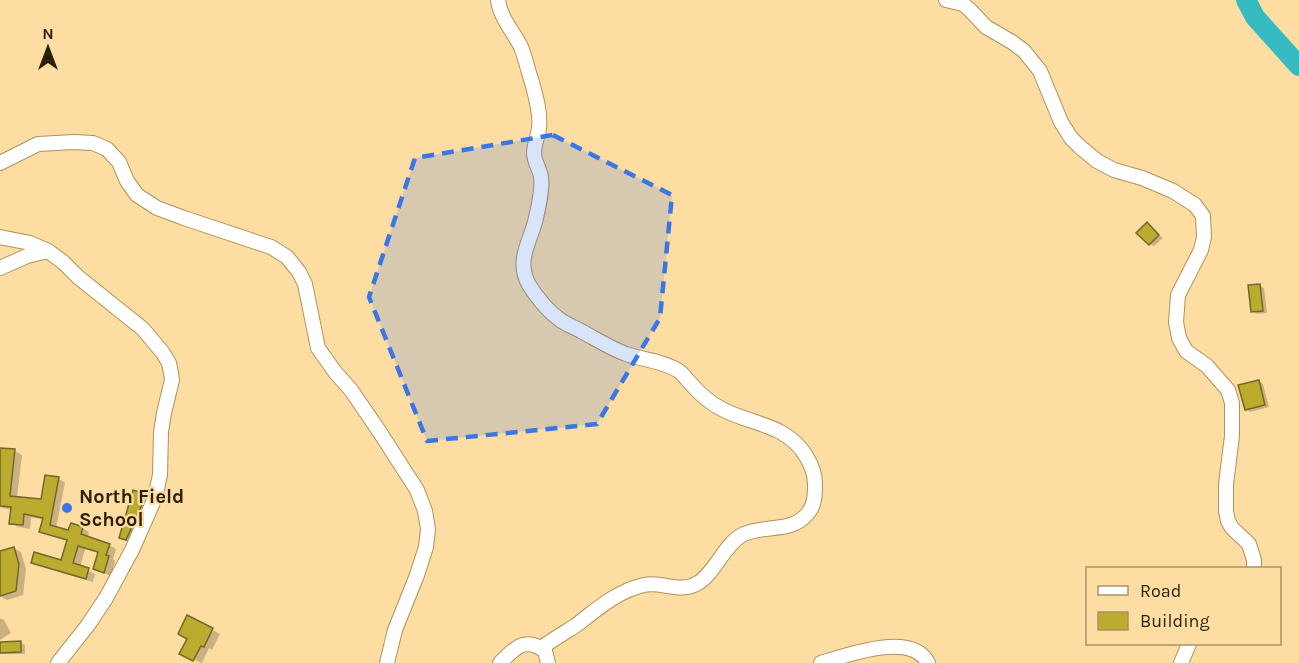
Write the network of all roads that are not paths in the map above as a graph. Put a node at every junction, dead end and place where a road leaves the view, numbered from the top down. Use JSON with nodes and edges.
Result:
{"nodes":[{"id":1,"x":498,"y":0,"type":"edge"},
{"id":2,"x":946,"y":0,"type":"edge"},
{"id":3,"x":0,"y":163,"type":"edge"},
{"id":4,"x":0,"y":237,"type":"edge"},
{"id":5,"x":48,"y":251,"type":"junction"},
{"id":6,"x":0,"y":268,"type":"edge"},
{"id":7,"x":1254,"y":567,"type":"edge"},
{"id":8,"x":1190,"y":645,"type":"edge"},
{"id":9,"x":541,"y":648,"type":"junction"},
{"id":10,"x":57,"y":663,"type":"edge"},
{"id":11,"x":387,"y":663,"type":"edge"},
{"id":12,"x":500,"y":663,"type":"edge"},
{"id":13,"x":548,"y":663,"type":"edge"},
{"id":14,"x":822,"y":663,"type":"edge"},
{"id":15,"x":928,"y":663,"type":"edge"},
{"id":16,"x":1181,"y":663,"type":"edge"}],
"edges":[{"from":1,"to":9,"type":"street"},
{"from":2,"to":7,"type":"street"},
{"from":3,"to":11,"type":"street"},
{"from":4,"to":5,"type":"street"},
{"from":5,"to":6,"type":"street"},
{"from":5,"to":10,"type":"street"},
{"from":8,"to":16,"type":"street"},
{"from":9,"to":12,"type":"street"},
{"from":9,"to":13,"type":"street"},
{"from":14,"to":15,"type":"street"}]}
